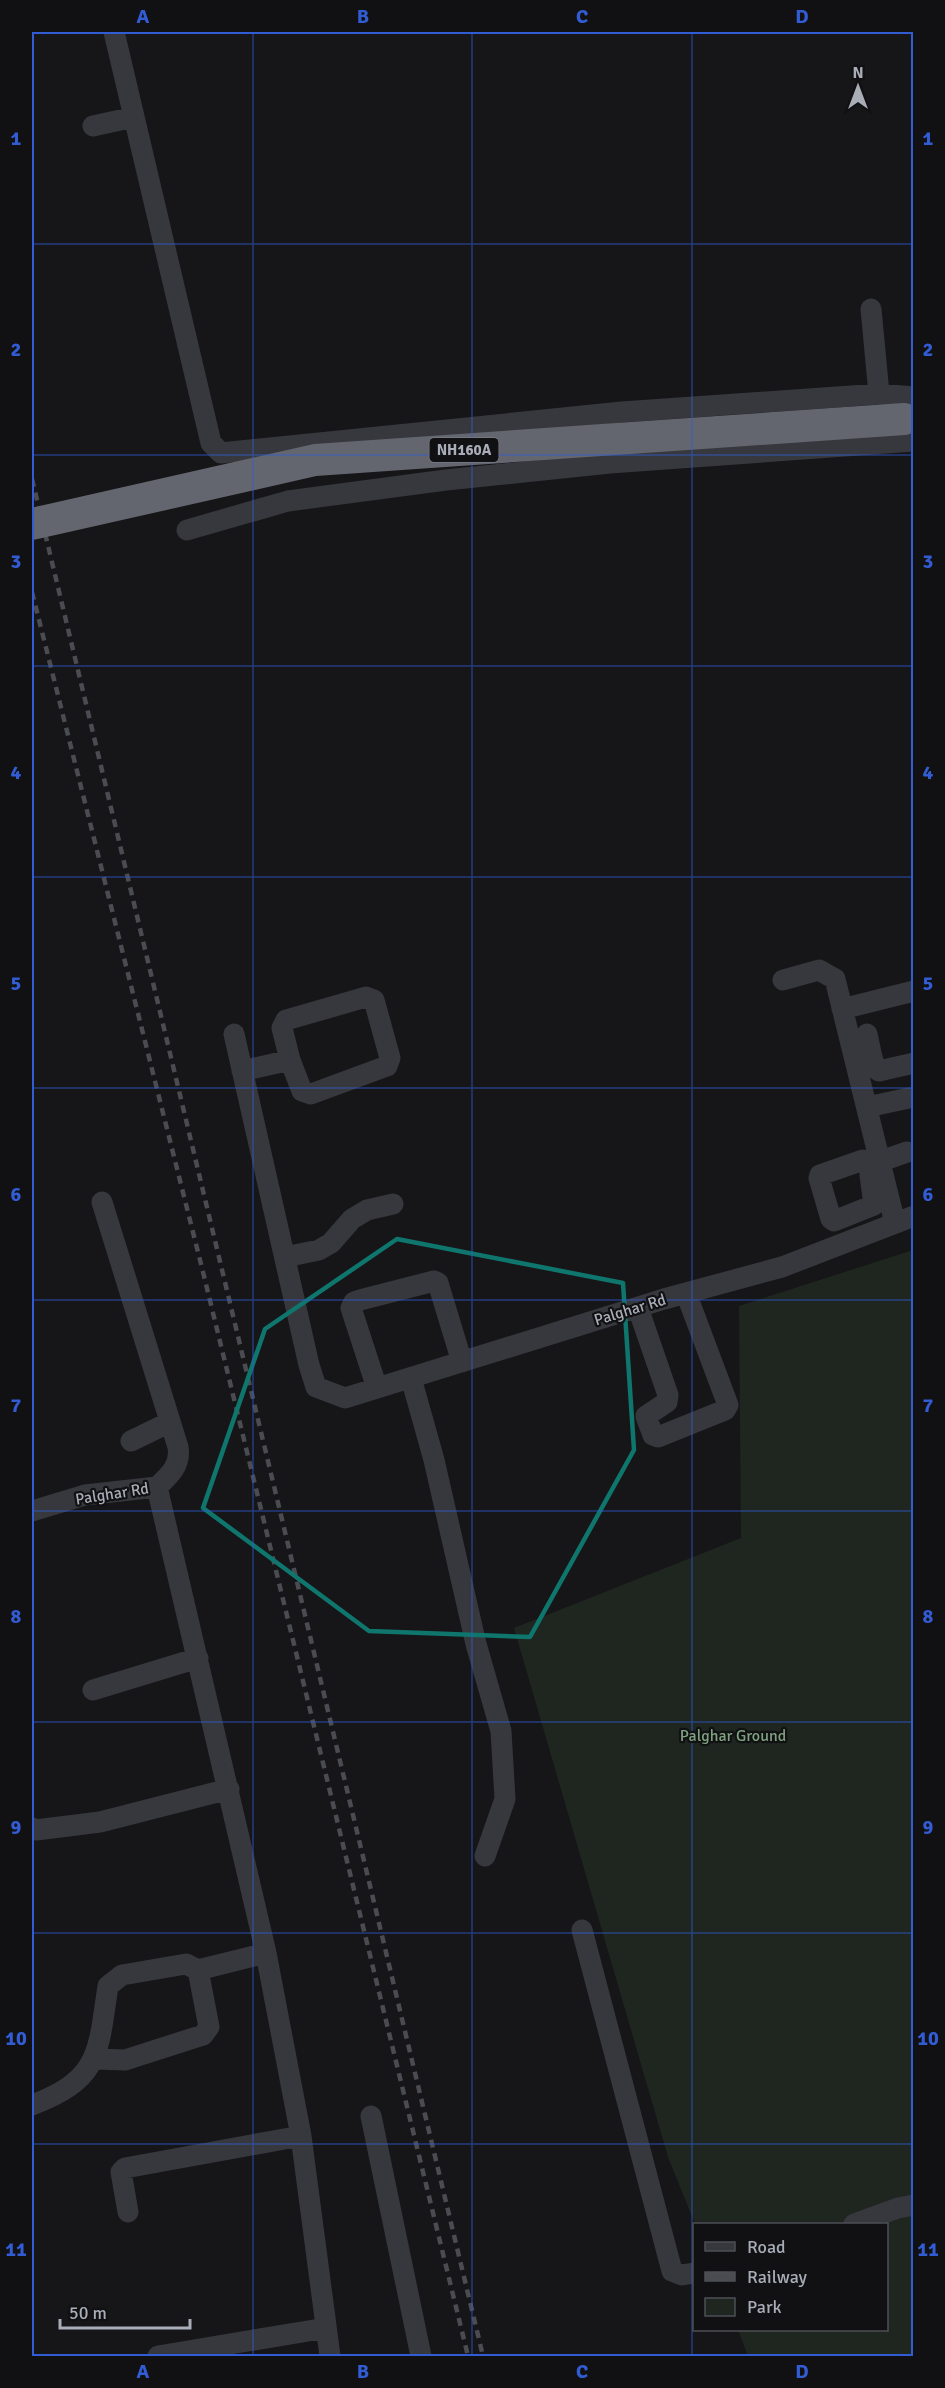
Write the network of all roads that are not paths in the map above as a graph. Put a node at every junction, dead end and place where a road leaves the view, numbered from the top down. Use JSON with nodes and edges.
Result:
{"nodes":[{"id":1,"x":114,"y":32,"type":"edge"},
{"id":2,"x":134,"y":117,"type":"junction"},
{"id":3,"x":93,"y":126,"type":"dead end"},
{"id":4,"x":871,"y":309,"type":"dead end"},
{"id":5,"x":879,"y":394,"type":"junction"},
{"id":6,"x":910,"y":419,"type":"edge"},
{"id":7,"x":32,"y":524,"type":"edge"},
{"id":8,"x":187,"y":530,"type":"dead end"},
{"id":9,"x":783,"y":980,"type":"dead end"},
{"id":10,"x":914,"y":991,"type":"edge"},
{"id":11,"x":842,"y":1008,"type":"junction"},
{"id":12,"x":234,"y":1034,"type":"dead end"},
{"id":13,"x":864,"y":1048,"type":"junction"},
{"id":14,"x":290,"y":1060,"type":"junction"},
{"id":15,"x":914,"y":1063,"type":"edge"},
{"id":16,"x":242,"y":1071,"type":"junction"},
{"id":17,"x":909,"y":1098,"type":"dead end"},
{"id":18,"x":867,"y":1107,"type":"junction"},
{"id":19,"x":907,"y":1152,"type":"dead end"},
{"id":20,"x":874,"y":1164,"type":"junction"},
{"id":21,"x":102,"y":1202,"type":"dead end"},
{"id":22,"x":393,"y":1204,"type":"dead end"},
{"id":23,"x":904,"y":1220,"type":"edge"},
{"id":24,"x":285,"y":1257,"type":"junction"},
{"id":25,"x":686,"y":1293,"type":"junction"},
{"id":26,"x":638,"y":1308,"type":"junction"},
{"id":27,"x":462,"y":1362,"type":"junction"},
{"id":28,"x":411,"y":1378,"type":"junction"},
{"id":29,"x":377,"y":1388,"type":"junction"},
{"id":30,"x":170,"y":1422,"type":"junction"},
{"id":31,"x":131,"y":1441,"type":"dead end"},
{"id":32,"x":157,"y":1487,"type":"junction"},
{"id":33,"x":32,"y":1511,"type":"edge"},
{"id":34,"x":198,"y":1658,"type":"junction"},
{"id":35,"x":93,"y":1690,"type":"dead end"},
{"id":36,"x":229,"y":1789,"type":"junction"},
{"id":37,"x":32,"y":1828,"type":"edge"},
{"id":38,"x":485,"y":1856,"type":"dead end"},
{"id":39,"x":582,"y":1930,"type":"dead end"},
{"id":40,"x":266,"y":1953,"type":"junction"},
{"id":41,"x":198,"y":1970,"type":"junction"},
{"id":42,"x":95,"y":2059,"type":"junction"},
{"id":43,"x":32,"y":2105,"type":"edge"},
{"id":44,"x":371,"y":2116,"type":"dead end"},
{"id":45,"x":301,"y":2136,"type":"junction"},
{"id":46,"x":914,"y":2205,"type":"edge"},
{"id":47,"x":128,"y":2212,"type":"dead end"},
{"id":48,"x":857,"y":2223,"type":"edge"},
{"id":49,"x":693,"y":2272,"type":"edge"},
{"id":50,"x":326,"y":2328,"type":"junction"},
{"id":51,"x":158,"y":2356,"type":"edge"},
{"id":52,"x":330,"y":2356,"type":"edge"},
{"id":53,"x":421,"y":2356,"type":"edge"}],
"edges":[{"from":1,"to":2,"type":"street"},
{"from":2,"to":3,"type":"street"},
{"from":2,"to":5,"type":"street"},
{"from":4,"to":5,"type":"street"},
{"from":5,"to":6,"type":"street"},
{"from":6,"to":7,"type":"highway","number":"NH160A","bridge":true},
{"from":6,"to":8,"type":"street"},
{"from":9,"to":11,"type":"street"},
{"from":10,"to":11,"type":"street"},
{"from":11,"to":13,"type":"street"},
{"from":12,"to":16,"type":"street"},
{"from":13,"to":15,"type":"street"},
{"from":13,"to":18,"type":"street"},
{"from":14,"to":14,"type":"street"},
{"from":14,"to":16,"type":"street"},
{"from":16,"to":24,"type":"street"},
{"from":17,"to":18,"type":"street"},
{"from":18,"to":20,"type":"street"},
{"from":19,"to":20,"type":"street"},
{"from":20,"to":23,"type":"street"},
{"from":21,"to":30,"type":"street"},
{"from":22,"to":24,"type":"street"},
{"from":23,"to":25,"type":"street","name":"Palghar Rd"},
{"from":24,"to":29,"type":"street","name":"Palghar Rd"},
{"from":25,"to":26,"type":"street","name":"Palghar Rd"},
{"from":25,"to":26,"type":"street"},
{"from":26,"to":27,"type":"street","name":"Palghar Rd"},
{"from":27,"to":28,"type":"street","name":"Palghar Rd"},
{"from":27,"to":29,"type":"street"},
{"from":28,"to":29,"type":"street","name":"Palghar Rd"},
{"from":28,"to":38,"type":"street"},
{"from":30,"to":31,"type":"street"},
{"from":30,"to":32,"type":"street"},
{"from":32,"to":33,"type":"street","name":"Palghar Rd"},
{"from":32,"to":34,"type":"street"},
{"from":34,"to":35,"type":"street"},
{"from":34,"to":36,"type":"street"},
{"from":36,"to":37,"type":"street"},
{"from":36,"to":40,"type":"street"},
{"from":39,"to":49,"type":"street"},
{"from":40,"to":41,"type":"street"},
{"from":40,"to":45,"type":"street"},
{"from":41,"to":42,"type":"street"},
{"from":41,"to":42,"type":"street"},
{"from":42,"to":43,"type":"street"},
{"from":44,"to":53,"type":"street"},
{"from":45,"to":47,"type":"street"},
{"from":45,"to":50,"type":"street"},
{"from":46,"to":48,"type":"street"},
{"from":50,"to":51,"type":"street"},
{"from":50,"to":52,"type":"street"}]}
